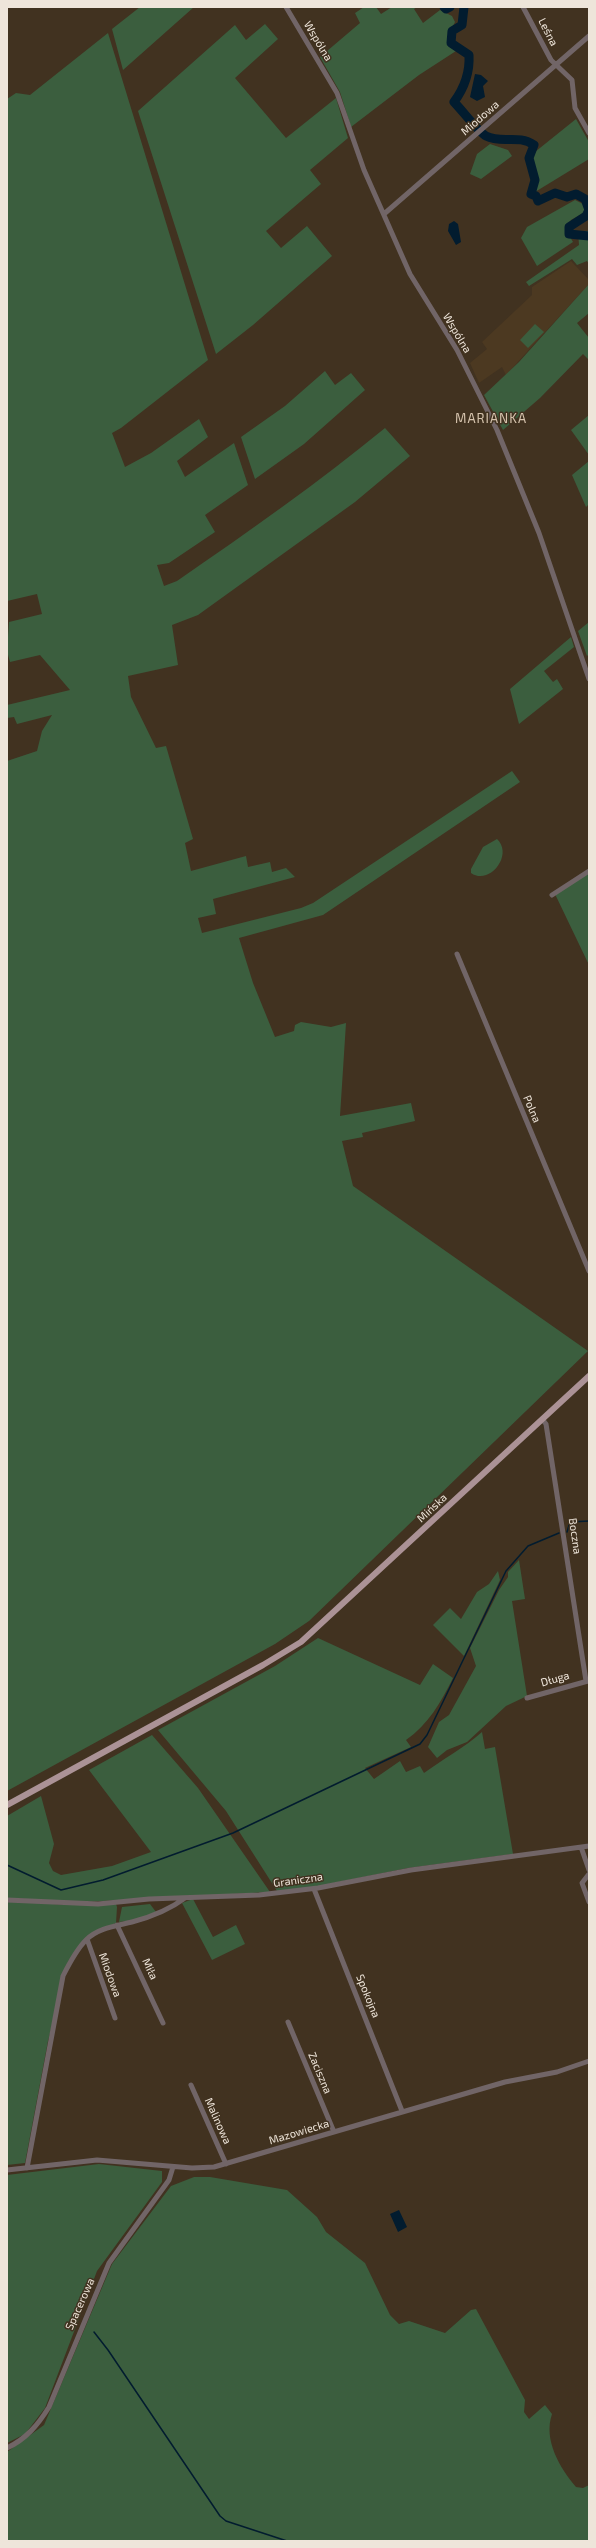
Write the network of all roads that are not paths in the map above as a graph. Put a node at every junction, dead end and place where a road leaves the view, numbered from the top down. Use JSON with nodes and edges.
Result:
{"nodes":[{"id":1,"x":286,"y":7,"type":"edge"},
{"id":2,"x":523,"y":7,"type":"edge"},
{"id":3,"x":589,"y":36,"type":"edge"},
{"id":4,"x":557,"y":66,"type":"junction"},
{"id":5,"x":589,"y":133,"type":"edge"},
{"id":6,"x":384,"y":214,"type":"junction"},
{"id":7,"x":589,"y":679,"type":"edge"},
{"id":8,"x":589,"y":871,"type":"edge"},
{"id":9,"x":552,"y":895,"type":"dead end"},
{"id":10,"x":457,"y":954,"type":"dead end"},
{"id":11,"x":589,"y":1271,"type":"edge"},
{"id":12,"x":589,"y":1376,"type":"edge"},
{"id":13,"x":542,"y":1419,"type":"junction"},
{"id":14,"x":588,"y":1681,"type":"edge"},
{"id":15,"x":527,"y":1698,"type":"dead end"},
{"id":16,"x":7,"y":1805,"type":"edge"},
{"id":17,"x":589,"y":1846,"type":"edge"},
{"id":18,"x":581,"y":1847,"type":"junction"},
{"id":19,"x":589,"y":1870,"type":"edge"},
{"id":20,"x":589,"y":1874,"type":"edge"},
{"id":21,"x":314,"y":1889,"type":"junction"},
{"id":22,"x":185,"y":1898,"type":"junction"},
{"id":23,"x":7,"y":1900,"type":"edge"},
{"id":24,"x":589,"y":1902,"type":"edge"},
{"id":25,"x":117,"y":1925,"type":"junction"},
{"id":26,"x":87,"y":1939,"type":"junction"},
{"id":27,"x":115,"y":2018,"type":"dead end"},
{"id":28,"x":288,"y":2022,"type":"dead end"},
{"id":29,"x":163,"y":2023,"type":"dead end"},
{"id":30,"x":589,"y":2061,"type":"edge"},
{"id":31,"x":191,"y":2085,"type":"dead end"},
{"id":32,"x":402,"y":2111,"type":"junction"},
{"id":33,"x":334,"y":2132,"type":"junction"},
{"id":34,"x":226,"y":2164,"type":"junction"},
{"id":35,"x":173,"y":2167,"type":"junction"},
{"id":36,"x":28,"y":2168,"type":"junction"},
{"id":37,"x":7,"y":2170,"type":"edge"},
{"id":38,"x":7,"y":2448,"type":"edge"}],
"edges":[{"from":1,"to":6,"type":"street","name":"Wspólna"},
{"from":2,"to":4,"type":"street","name":"Leśna"},
{"from":3,"to":4,"type":"street","name":"Miodowa"},
{"from":4,"to":5,"type":"street","name":"Leśna"},
{"from":4,"to":6,"type":"street","name":"Miodowa"},
{"from":6,"to":7,"type":"street","name":"Wspólna"},
{"from":8,"to":9,"type":"street"},
{"from":10,"to":11,"type":"street","name":"Polna"},
{"from":12,"to":13,"type":"main road","name":"Mińska"},
{"from":13,"to":14,"type":"street","name":"Boczna"},
{"from":13,"to":16,"type":"main road","name":"Mińska"},
{"from":14,"to":15,"type":"street","name":"Długa"},
{"from":17,"to":18,"type":"street","name":"Graniczna"},
{"from":18,"to":19,"type":"street"},
{"from":18,"to":21,"type":"street","name":"Graniczna"},
{"from":20,"to":24,"type":"street"},
{"from":21,"to":22,"type":"street","name":"Graniczna"},
{"from":21,"to":32,"type":"street","name":"Spokojna"},
{"from":22,"to":23,"type":"street","name":"Graniczna"},
{"from":22,"to":25,"type":"street"},
{"from":25,"to":26,"type":"street"},
{"from":25,"to":29,"type":"street","name":"Miła"},
{"from":26,"to":27,"type":"street","name":"Miodowa"},
{"from":26,"to":36,"type":"street"},
{"from":28,"to":33,"type":"street","name":"Zaciszna"},
{"from":30,"to":32,"type":"street","name":"Mazowiecka"},
{"from":31,"to":34,"type":"street","name":"Malinowa"},
{"from":32,"to":33,"type":"street","name":"Mazowiecka"},
{"from":33,"to":34,"type":"street","name":"Mazowiecka"},
{"from":34,"to":35,"type":"street","name":"Mazowiecka"},
{"from":35,"to":36,"type":"street","name":"Mazowiecka"},
{"from":35,"to":38,"type":"street","name":"Spacerowa"},
{"from":36,"to":37,"type":"street","name":"Mazowiecka"}]}
